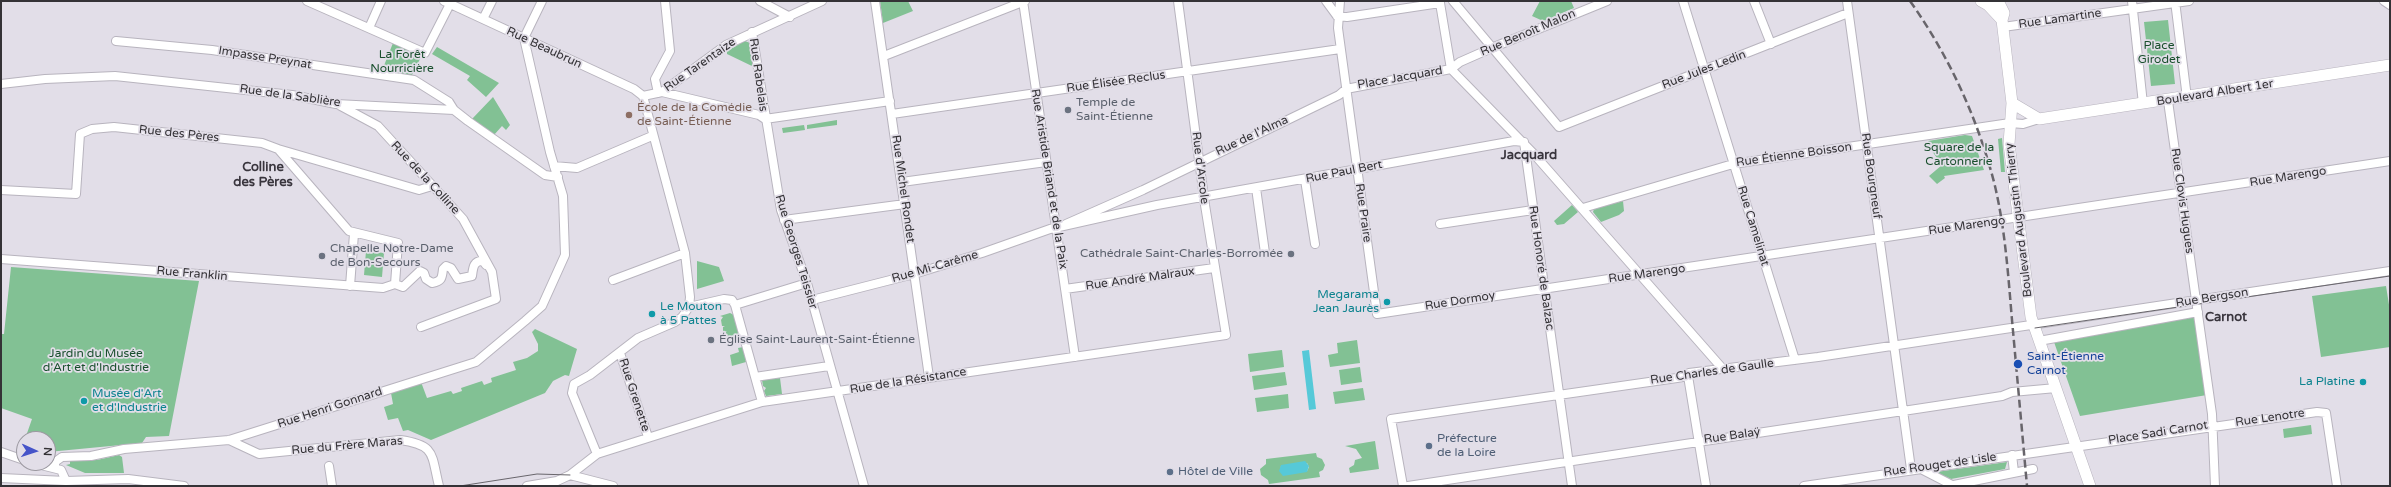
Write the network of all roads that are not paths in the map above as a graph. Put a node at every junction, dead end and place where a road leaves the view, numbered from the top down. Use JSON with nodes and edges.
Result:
{"nodes":[{"id":1,"x":307,"y":1,"type":"edge"},
{"id":2,"x":381,"y":1,"type":"edge"},
{"id":3,"x":492,"y":1,"type":"edge"},
{"id":4,"x":542,"y":1,"type":"edge"},
{"id":5,"x":665,"y":1,"type":"edge"},
{"id":6,"x":760,"y":1,"type":"edge"},
{"id":7,"x":822,"y":1,"type":"edge"},
{"id":8,"x":875,"y":1,"type":"edge"},
{"id":9,"x":1024,"y":1,"type":"edge"},
{"id":10,"x":1178,"y":1,"type":"edge"},
{"id":11,"x":1326,"y":1,"type":"edge"},
{"id":12,"x":1340,"y":1,"type":"edge"},
{"id":13,"x":1453,"y":1,"type":"edge"},
{"id":14,"x":1607,"y":1,"type":"edge"},
{"id":15,"x":1683,"y":1,"type":"edge"},
{"id":16,"x":1754,"y":1,"type":"edge"},
{"id":17,"x":1847,"y":1,"type":"edge"},
{"id":18,"x":1981,"y":1,"type":"edge"},
{"id":19,"x":1998,"y":1,"type":"edge"},
{"id":20,"x":2189,"y":1,"type":"edge"},
{"id":21,"x":2384,"y":1,"type":"edge"},
{"id":22,"x":447,"y":2,"type":"edge"},
{"id":23,"x":1441,"y":2,"type":"edge"},
{"id":24,"x":2175,"y":2,"type":"edge"},
{"id":25,"x":2133,"y":5,"type":"edge"},
{"id":26,"x":2390,"y":5,"type":"edge"},
{"id":27,"x":1848,"y":13,"type":"junction"},
{"id":28,"x":1337,"y":16,"type":"junction"},
{"id":29,"x":790,"y":17,"type":"junction"},
{"id":30,"x":483,"y":19,"type":"junction"},
{"id":31,"x":2002,"y":24,"type":"junction"},
{"id":32,"x":369,"y":28,"type":"junction"},
{"id":33,"x":752,"y":32,"type":"junction"},
{"id":34,"x":524,"y":38,"type":"junction"},
{"id":35,"x":116,"y":41,"type":"dead end"},
{"id":36,"x":1771,"y":44,"type":"junction"},
{"id":37,"x":1494,"y":47,"type":"junction"},
{"id":38,"x":1340,"y":49,"type":"junction"},
{"id":39,"x":884,"y":56,"type":"junction"},
{"id":40,"x":2390,"y":65,"type":"edge"},
{"id":41,"x":1451,"y":69,"type":"junction"},
{"id":42,"x":1704,"y":70,"type":"junction"},
{"id":43,"x":1188,"y":71,"type":"junction"},
{"id":44,"x":1,"y":84,"type":"edge"},
{"id":45,"x":1346,"y":89,"type":"junction"},
{"id":46,"x":660,"y":93,"type":"junction"},
{"id":47,"x":1036,"y":93,"type":"junction"},
{"id":48,"x":643,"y":96,"type":"junction"},
{"id":49,"x":2187,"y":98,"type":"junction"},
{"id":50,"x":890,"y":101,"type":"junction"},
{"id":51,"x":2168,"y":101,"type":"junction"},
{"id":52,"x":2012,"y":103,"type":"junction"},
{"id":53,"x":336,"y":104,"type":"junction"},
{"id":54,"x":2143,"y":104,"type":"junction"},
{"id":55,"x":454,"y":110,"type":"junction"},
{"id":56,"x":892,"y":114,"type":"junction"},
{"id":57,"x":765,"y":119,"type":"junction"},
{"id":58,"x":2039,"y":119,"type":"junction"},
{"id":59,"x":2010,"y":123,"type":"junction"},
{"id":60,"x":652,"y":136,"type":"junction"},
{"id":61,"x":1524,"y":142,"type":"junction"},
{"id":62,"x":1866,"y":144,"type":"junction"},
{"id":63,"x":278,"y":149,"type":"junction"},
{"id":64,"x":1199,"y":161,"type":"junction"},
{"id":65,"x":1046,"y":162,"type":"junction"},
{"id":66,"x":2390,"y":162,"type":"edge"},
{"id":67,"x":1733,"y":164,"type":"junction"},
{"id":68,"x":554,"y":166,"type":"junction"},
{"id":69,"x":1357,"y":170,"type":"junction"},
{"id":70,"x":558,"y":177,"type":"junction"},
{"id":71,"x":1305,"y":180,"type":"junction"},
{"id":72,"x":902,"y":182,"type":"junction"},
{"id":73,"x":432,"y":186,"type":"junction"},
{"id":74,"x":1256,"y":188,"type":"junction"},
{"id":75,"x":1,"y":190,"type":"edge"},
{"id":76,"x":2181,"y":193,"type":"junction"},
{"id":77,"x":1204,"y":198,"type":"junction"},
{"id":78,"x":905,"y":204,"type":"junction"},
{"id":79,"x":1583,"y":208,"type":"junction"},
{"id":80,"x":1533,"y":210,"type":"junction"},
{"id":81,"x":2018,"y":218,"type":"junction"},
{"id":82,"x":784,"y":220,"type":"junction"},
{"id":83,"x":1440,"y":224,"type":"dead end"},
{"id":84,"x":1057,"y":229,"type":"junction"},
{"id":85,"x":354,"y":234,"type":"junction"},
{"id":86,"x":1879,"y":239,"type":"junction"},
{"id":87,"x":1315,"y":244,"type":"dead end"},
{"id":88,"x":1265,"y":253,"type":"dead end"},
{"id":89,"x":685,"y":254,"type":"junction"},
{"id":90,"x":1763,"y":258,"type":"junction"},
{"id":91,"x":1,"y":259,"type":"edge"},
{"id":92,"x":1214,"y":268,"type":"junction"},
{"id":93,"x":2390,"y":271,"type":"edge"},
{"id":94,"x":492,"y":272,"type":"junction"},
{"id":95,"x":914,"y":274,"type":"junction"},
{"id":96,"x":1641,"y":274,"type":"junction"},
{"id":97,"x":613,"y":280,"type":"dead end"},
{"id":98,"x":807,"y":283,"type":"junction"},
{"id":99,"x":395,"y":284,"type":"junction"},
{"id":100,"x":350,"y":286,"type":"junction"},
{"id":101,"x":1544,"y":288,"type":"junction"},
{"id":102,"x":1065,"y":289,"type":"junction"},
{"id":103,"x":812,"y":300,"type":"junction"},
{"id":104,"x":2197,"y":301,"type":"junction"},
{"id":105,"x":735,"y":305,"type":"junction"},
{"id":106,"x":689,"y":307,"type":"junction"},
{"id":107,"x":2198,"y":312,"type":"junction"},
{"id":108,"x":1376,"y":314,"type":"joint"},
{"id":109,"x":2033,"y":324,"type":"junction"},
{"id":110,"x":421,"y":327,"type":"dead end"},
{"id":111,"x":1226,"y":334,"type":"joint"},
{"id":112,"x":2039,"y":341,"type":"junction"},
{"id":113,"x":1894,"y":349,"type":"junction"},
{"id":114,"x":620,"y":353,"type":"junction"},
{"id":115,"x":1075,"y":356,"type":"junction"},
{"id":116,"x":1795,"y":360,"type":"junction"},
{"id":117,"x":829,"y":366,"type":"junction"},
{"id":118,"x":1722,"y":368,"type":"junction"},
{"id":119,"x":1688,"y":376,"type":"junction"},
{"id":120,"x":755,"y":377,"type":"junction"},
{"id":121,"x":929,"y":377,"type":"junction"},
{"id":122,"x":2056,"y":388,"type":"junction"},
{"id":123,"x":836,"y":392,"type":"junction"},
{"id":124,"x":1559,"y":394,"type":"junction"},
{"id":125,"x":762,"y":402,"type":"junction"},
{"id":126,"x":1903,"y":411,"type":"junction"},
{"id":127,"x":2213,"y":426,"type":"junction"},
{"id":128,"x":648,"y":437,"type":"junction"},
{"id":129,"x":229,"y":440,"type":"junction"},
{"id":130,"x":1699,"y":441,"type":"junction"},
{"id":131,"x":2076,"y":446,"type":"junction"},
{"id":132,"x":1,"y":452,"type":"edge"},
{"id":133,"x":597,"y":454,"type":"junction"},
{"id":134,"x":2012,"y":454,"type":"junction"},
{"id":135,"x":16,"y":457,"type":"edge"},
{"id":136,"x":56,"y":461,"type":"edge"},
{"id":137,"x":1568,"y":462,"type":"junction"},
{"id":138,"x":329,"y":466,"type":"dead end"},
{"id":139,"x":1919,"y":468,"type":"junction"},
{"id":140,"x":56,"y":469,"type":"edge"},
{"id":141,"x":1911,"y":469,"type":"junction"},
{"id":142,"x":2033,"y":469,"type":"dead end"},
{"id":143,"x":2014,"y":472,"type":"junction"},
{"id":144,"x":570,"y":475,"type":"junction"},
{"id":145,"x":1,"y":478,"type":"edge"},
{"id":146,"x":2336,"y":482,"type":"edge"},
{"id":147,"x":65,"y":483,"type":"edge"},
{"id":148,"x":184,"y":486,"type":"edge"},
{"id":149,"x":332,"y":486,"type":"edge"},
{"id":150,"x":439,"y":486,"type":"edge"},
{"id":151,"x":527,"y":486,"type":"edge"},
{"id":152,"x":614,"y":486,"type":"edge"},
{"id":153,"x":864,"y":486,"type":"edge"},
{"id":154,"x":1403,"y":486,"type":"edge"},
{"id":155,"x":1408,"y":486,"type":"edge"},
{"id":156,"x":1572,"y":486,"type":"edge"},
{"id":157,"x":1706,"y":486,"type":"edge"},
{"id":158,"x":1804,"y":486,"type":"edge"},
{"id":159,"x":1952,"y":486,"type":"edge"},
{"id":160,"x":2090,"y":486,"type":"edge"},
{"id":161,"x":2215,"y":486,"type":"edge"}],
"edges":[{"from":1,"to":32,"type":"street"},
{"from":2,"to":32,"type":"street"},
{"from":3,"to":30,"type":"street"},
{"from":4,"to":34,"type":"street"},
{"from":5,"to":46,"type":"street"},
{"from":6,"to":29,"type":"street"},
{"from":7,"to":29,"type":"street","name":"Rue Tarentaize"},
{"from":8,"to":39,"type":"street","name":"Rue Michel Rondet"},
{"from":9,"to":39,"type":"street"},
{"from":9,"to":47,"type":"street","name":"Rue Aristide Briand et de la Paix"},
{"from":10,"to":43,"type":"street","name":"Rue d'Arcole"},
{"from":11,"to":28,"type":"street"},
{"from":12,"to":28,"type":"street"},
{"from":13,"to":37,"type":"street"},
{"from":14,"to":37,"type":"street","name":"Rue Benoît Malon"},
{"from":15,"to":42,"type":"street","name":"Rue Camelinat"},
{"from":16,"to":36,"type":"street"},
{"from":17,"to":27,"type":"street","name":"Rue Bourgneuf"},
{"from":18,"to":31,"type":"main road"},
{"from":19,"to":31,"type":"main road","name":"Boulevard Augustin Thierry"},
{"from":20,"to":24,"type":"street","name":"Rue Lamartine"},
{"from":21,"to":26,"type":"street"},
{"from":22,"to":30,"type":"street","name":"Rue Beaubrun"},
{"from":22,"to":32,"type":"street"},
{"from":23,"to":28,"type":"street","name":"Place Jacquard"},
{"from":23,"to":41,"type":"street","name":"Place Jacquard"},
{"from":24,"to":25,"type":"street","name":"Rue Lamartine"},
{"from":24,"to":49,"type":"street"},
{"from":25,"to":31,"type":"street","name":"Rue Lamartine"},
{"from":25,"to":54,"type":"street"},
{"from":27,"to":36,"type":"street","name":"Rue Jules Ledin"},
{"from":27,"to":62,"type":"street","name":"Rue Bourgneuf"},
{"from":28,"to":38,"type":"street","name":"Place Jacquard"},
{"from":29,"to":33,"type":"street","name":"Rue Tarentaize"},
{"from":30,"to":34,"type":"street","name":"Rue Beaubrun"},
{"from":31,"to":52,"type":"main road","name":"Boulevard Augustin Thierry"},
{"from":33,"to":46,"type":"street","name":"Rue Tarentaize"},
{"from":33,"to":57,"type":"street","name":"Rue Rabelais"},
{"from":34,"to":48,"type":"street","name":"Rue Beaubrun"},
{"from":34,"to":68,"type":"street","name":"Rue Henri Gonnard"},
{"from":35,"to":55,"type":"street","name":"Impasse Preynat"},
{"from":36,"to":42,"type":"street","name":"Rue Jules Ledin"},
{"from":37,"to":41,"type":"street","name":"Rue Benoît Malon"},
{"from":37,"to":42,"type":"street","name":"Rue Jules Ledin"},
{"from":38,"to":43,"type":"street","name":"Rue Élisée Reclus"},
{"from":38,"to":45,"type":"street","name":"Place Jacquard"},
{"from":39,"to":50,"type":"street","name":"Rue Michel Rondet"},
{"from":40,"to":49,"type":"main road","name":"Boulevard Albert 1er"},
{"from":41,"to":45,"type":"street","name":"Place Jacquard"},
{"from":41,"to":61,"type":"street"},
{"from":42,"to":67,"type":"street","name":"Rue Camelinat"},
{"from":43,"to":47,"type":"street","name":"Rue Élisée Reclus"},
{"from":43,"to":64,"type":"street","name":"Rue d'Arcole"},
{"from":44,"to":53,"type":"street","name":"Rue de la Sablière"},
{"from":45,"to":64,"type":"street","name":"Rue de l'Alma"},
{"from":45,"to":69,"type":"street","name":"Rue Praire"},
{"from":46,"to":48,"type":"street","name":"Rue Tarentaize"},
{"from":46,"to":57,"type":"street"},
{"from":47,"to":56,"type":"street","name":"Rue Élisée Reclus"},
{"from":47,"to":65,"type":"street","name":"Rue Aristide Briand et de la Paix"},
{"from":48,"to":60,"type":"street"},
{"from":49,"to":51,"type":"main road","name":"Boulevard Albert 1er"},
{"from":50,"to":56,"type":"street","name":"Rue Michel Rondet"},
{"from":50,"to":57,"type":"street"},
{"from":51,"to":54,"type":"main road","name":"Boulevard Albert 1er"},
{"from":51,"to":76,"type":"street","name":"Rue Clovis Hugues"},
{"from":52,"to":58,"type":"main road"},
{"from":52,"to":59,"type":"main road","name":"Boulevard Augustin Thierry"},
{"from":53,"to":55,"type":"street","name":"Rue de la Sablière"},
{"from":53,"to":73,"type":"street","name":"Rue de la Colline"},
{"from":54,"to":58,"type":"main road","name":"Boulevard Albert 1er"},
{"from":55,"to":70,"type":"street"},
{"from":56,"to":72,"type":"street","name":"Rue Michel Rondet"},
{"from":57,"to":82,"type":"street","name":"Rue Georges Teissier"},
{"from":58,"to":59,"type":"street","name":"Boulevard Albert 1er"},
{"from":59,"to":62,"type":"street","name":"Rue Étienne Boisson"},
{"from":59,"to":81,"type":"main road","name":"Boulevard Augustin Thierry"},
{"from":60,"to":68,"type":"street"},
{"from":60,"to":89,"type":"street"},
{"from":61,"to":69,"type":"street","name":"Rue Paul Bert"},
{"from":61,"to":79,"type":"street"},
{"from":61,"to":80,"type":"street","name":"Rue Honoré de Balzac"},
{"from":62,"to":67,"type":"street","name":"Rue Étienne Boisson"},
{"from":62,"to":86,"type":"street","name":"Rue Bourgneuf"},
{"from":63,"to":73,"type":"street","name":"Rue des Pères"},
{"from":63,"to":75,"type":"street","name":"Rue des Pères"},
{"from":63,"to":85,"type":"street"},
{"from":64,"to":77,"type":"street","name":"Rue d'Arcole"},
{"from":64,"to":84,"type":"street","name":"Rue de l'Alma"},
{"from":65,"to":72,"type":"street"},
{"from":65,"to":84,"type":"street","name":"Rue Aristide Briand et de la Paix"},
{"from":66,"to":76,"type":"street","name":"Rue Marengo"},
{"from":67,"to":79,"type":"street","name":"Rue Étienne Boisson"},
{"from":67,"to":90,"type":"street","name":"Rue Camelinat"},
{"from":68,"to":70,"type":"street","name":"Rue Henri Gonnard"},
{"from":69,"to":71,"type":"street","name":"Rue Paul Bert"},
{"from":69,"to":108,"type":"street","name":"Rue Praire"},
{"from":70,"to":129,"type":"street","name":"Rue Henri Gonnard"},
{"from":71,"to":74,"type":"street","name":"Rue Paul Bert"},
{"from":71,"to":87,"type":"street"},
{"from":72,"to":78,"type":"street","name":"Rue Michel Rondet"},
{"from":73,"to":94,"type":"street","name":"Rue de la Colline"},
{"from":74,"to":77,"type":"street","name":"Rue Paul Bert"},
{"from":74,"to":88,"type":"street"},
{"from":76,"to":81,"type":"street","name":"Rue Marengo"},
{"from":76,"to":104,"type":"street","name":"Rue Clovis Hugues"},
{"from":77,"to":84,"type":"street","name":"Rue Paul Bert"},
{"from":77,"to":92,"type":"street","name":"Rue d'Arcole"},
{"from":78,"to":82,"type":"street"},
{"from":78,"to":95,"type":"street","name":"Rue Michel Rondet"},
{"from":79,"to":96,"type":"street"},
{"from":80,"to":83,"type":"street"},
{"from":80,"to":101,"type":"street","name":"Rue Honoré de Balzac"},
{"from":81,"to":86,"type":"street","name":"Rue Marengo"},
{"from":81,"to":109,"type":"main road","name":"Boulevard Augustin Thierry"},
{"from":82,"to":98,"type":"street","name":"Rue Georges Teissier"},
{"from":84,"to":95,"type":"street","name":"Rue Mi-Carême"},
{"from":84,"to":102,"type":"street","name":"Rue Aristide Briand et de la Paix"},
{"from":85,"to":99,"type":"street"},
{"from":85,"to":100,"type":"street"},
{"from":86,"to":90,"type":"street","name":"Rue Marengo"},
{"from":86,"to":113,"type":"street","name":"Rue Bourgneuf"},
{"from":89,"to":97,"type":"street"},
{"from":89,"to":106,"type":"street"},
{"from":90,"to":96,"type":"street","name":"Rue Marengo"},
{"from":90,"to":116,"type":"street","name":"Rue Camelinat"},
{"from":91,"to":100,"type":"street","name":"Rue Franklin"},
{"from":92,"to":102,"type":"street","name":"Rue André Malraux"},
{"from":92,"to":111,"type":"street","name":"Rue d'Arcole"},
{"from":93,"to":104,"type":"street","name":"Rue Bergson"},
{"from":94,"to":99,"type":"street"},
{"from":94,"to":110,"type":"street"},
{"from":95,"to":103,"type":"street","name":"Rue Mi-Carême"},
{"from":95,"to":121,"type":"street","name":"Rue Michel Rondet"},
{"from":96,"to":101,"type":"street","name":"Rue Marengo"},
{"from":96,"to":118,"type":"street"},
{"from":98,"to":103,"type":"street","name":"Rue Georges Teissier"},
{"from":98,"to":105,"type":"street"},
{"from":99,"to":100,"type":"street","name":"Rue Franklin"},
{"from":101,"to":108,"type":"street","name":"Rue Dormoy"},
{"from":101,"to":124,"type":"street","name":"Rue Honoré de Balzac"},
{"from":102,"to":115,"type":"street","name":"Rue Aristide Briand et de la Paix"},
{"from":103,"to":117,"type":"street","name":"Rue Georges Teissier"},
{"from":104,"to":107,"type":"street","name":"Place Sadi Carnot"},
{"from":104,"to":109,"type":"street","name":"Rue Bergson"},
{"from":105,"to":106,"type":"street"},
{"from":105,"to":120,"type":"street"},
{"from":106,"to":114,"type":"street"},
{"from":107,"to":112,"type":"street","name":"Rue Bergson"},
{"from":107,"to":127,"type":"street","name":"Place Sadi Carnot"},
{"from":109,"to":112,"type":"main road","name":"Boulevard Augustin Thierry"},
{"from":109,"to":113,"type":"street","name":"Rue Charles de Gaulle"},
{"from":111,"to":115,"type":"street","name":"Rue de la Résistance"},
{"from":112,"to":122,"type":"main road","name":"Boulevard Augustin Thierry"},
{"from":113,"to":116,"type":"street","name":"Rue Charles de Gaulle"},
{"from":113,"to":126,"type":"street","name":"Rue Bourgneuf"},
{"from":114,"to":128,"type":"street","name":"Rue Grenette"},
{"from":114,"to":133,"type":"street"},
{"from":115,"to":121,"type":"street","name":"Rue de la Résistance"},
{"from":116,"to":118,"type":"street","name":"Rue Charles de Gaulle"},
{"from":117,"to":120,"type":"street"},
{"from":117,"to":123,"type":"street","name":"Rue Georges Teissier"},
{"from":118,"to":119,"type":"street","name":"Rue Charles de Gaulle"},
{"from":119,"to":124,"type":"street","name":"Rue Charles de Gaulle"},
{"from":119,"to":130,"type":"street"},
{"from":120,"to":125,"type":"street"},
{"from":121,"to":123,"type":"street","name":"Rue de la Résistance"},
{"from":122,"to":126,"type":"street","name":"Rue Balaÿ"},
{"from":122,"to":131,"type":"main road","name":"Boulevard Augustin Thierry"},
{"from":123,"to":125,"type":"street","name":"Rue de la Résistance"},
{"from":123,"to":153,"type":"street","name":"Rue Georges Teissier"},
{"from":124,"to":137,"type":"street","name":"Rue Honoré de Balzac"},
{"from":124,"to":154,"type":"street","name":"Rue Charles de Gaulle"},
{"from":125,"to":128,"type":"street","name":"Rue de la Résistance"},
{"from":126,"to":130,"type":"street","name":"Rue Balaÿ"},
{"from":126,"to":141,"type":"street","name":"Rue Bourgneuf"},
{"from":127,"to":131,"type":"street","name":"Place Sadi Carnot"},
{"from":127,"to":146,"type":"street","name":"Rue Lenotre"},
{"from":127,"to":161,"type":"street"},
{"from":128,"to":133,"type":"street","name":"Rue de la Résistance"},
{"from":129,"to":136,"type":"street","name":"Rue Henri Gonnard"},
{"from":129,"to":150,"type":"street","name":"Rue du Frère Maras"},
{"from":130,"to":137,"type":"street","name":"Rue Balaÿ"},
{"from":130,"to":157,"type":"street"},
{"from":131,"to":134,"type":"street","name":"Rue Rouget de Lisle"},
{"from":131,"to":160,"type":"main road","name":"Boulevard Augustin Thierry"},
{"from":132,"to":135,"type":"street"},
{"from":133,"to":144,"type":"street","name":"Rue de la Résistance"},
{"from":134,"to":139,"type":"street","name":"Rue Rouget de Lisle"},
{"from":134,"to":143,"type":"street"},
{"from":137,"to":155,"type":"street","name":"Rue Balaÿ"},
{"from":137,"to":156,"type":"street","name":"Rue Honoré de Balzac"},
{"from":138,"to":149,"type":"street"},
{"from":139,"to":141,"type":"street","name":"Rue Rouget de Lisle"},
{"from":139,"to":159,"type":"street"},
{"from":140,"to":147,"type":"street"},
{"from":141,"to":158,"type":"street","name":"Rue Rouget de Lisle"},
{"from":142,"to":143,"type":"street"},
{"from":143,"to":159,"type":"street"},
{"from":144,"to":151,"type":"street","name":"Rue de la Résistance"},
{"from":144,"to":152,"type":"street"},
{"from":145,"to":147,"type":"street"},
{"from":147,"to":148,"type":"street"}]}
